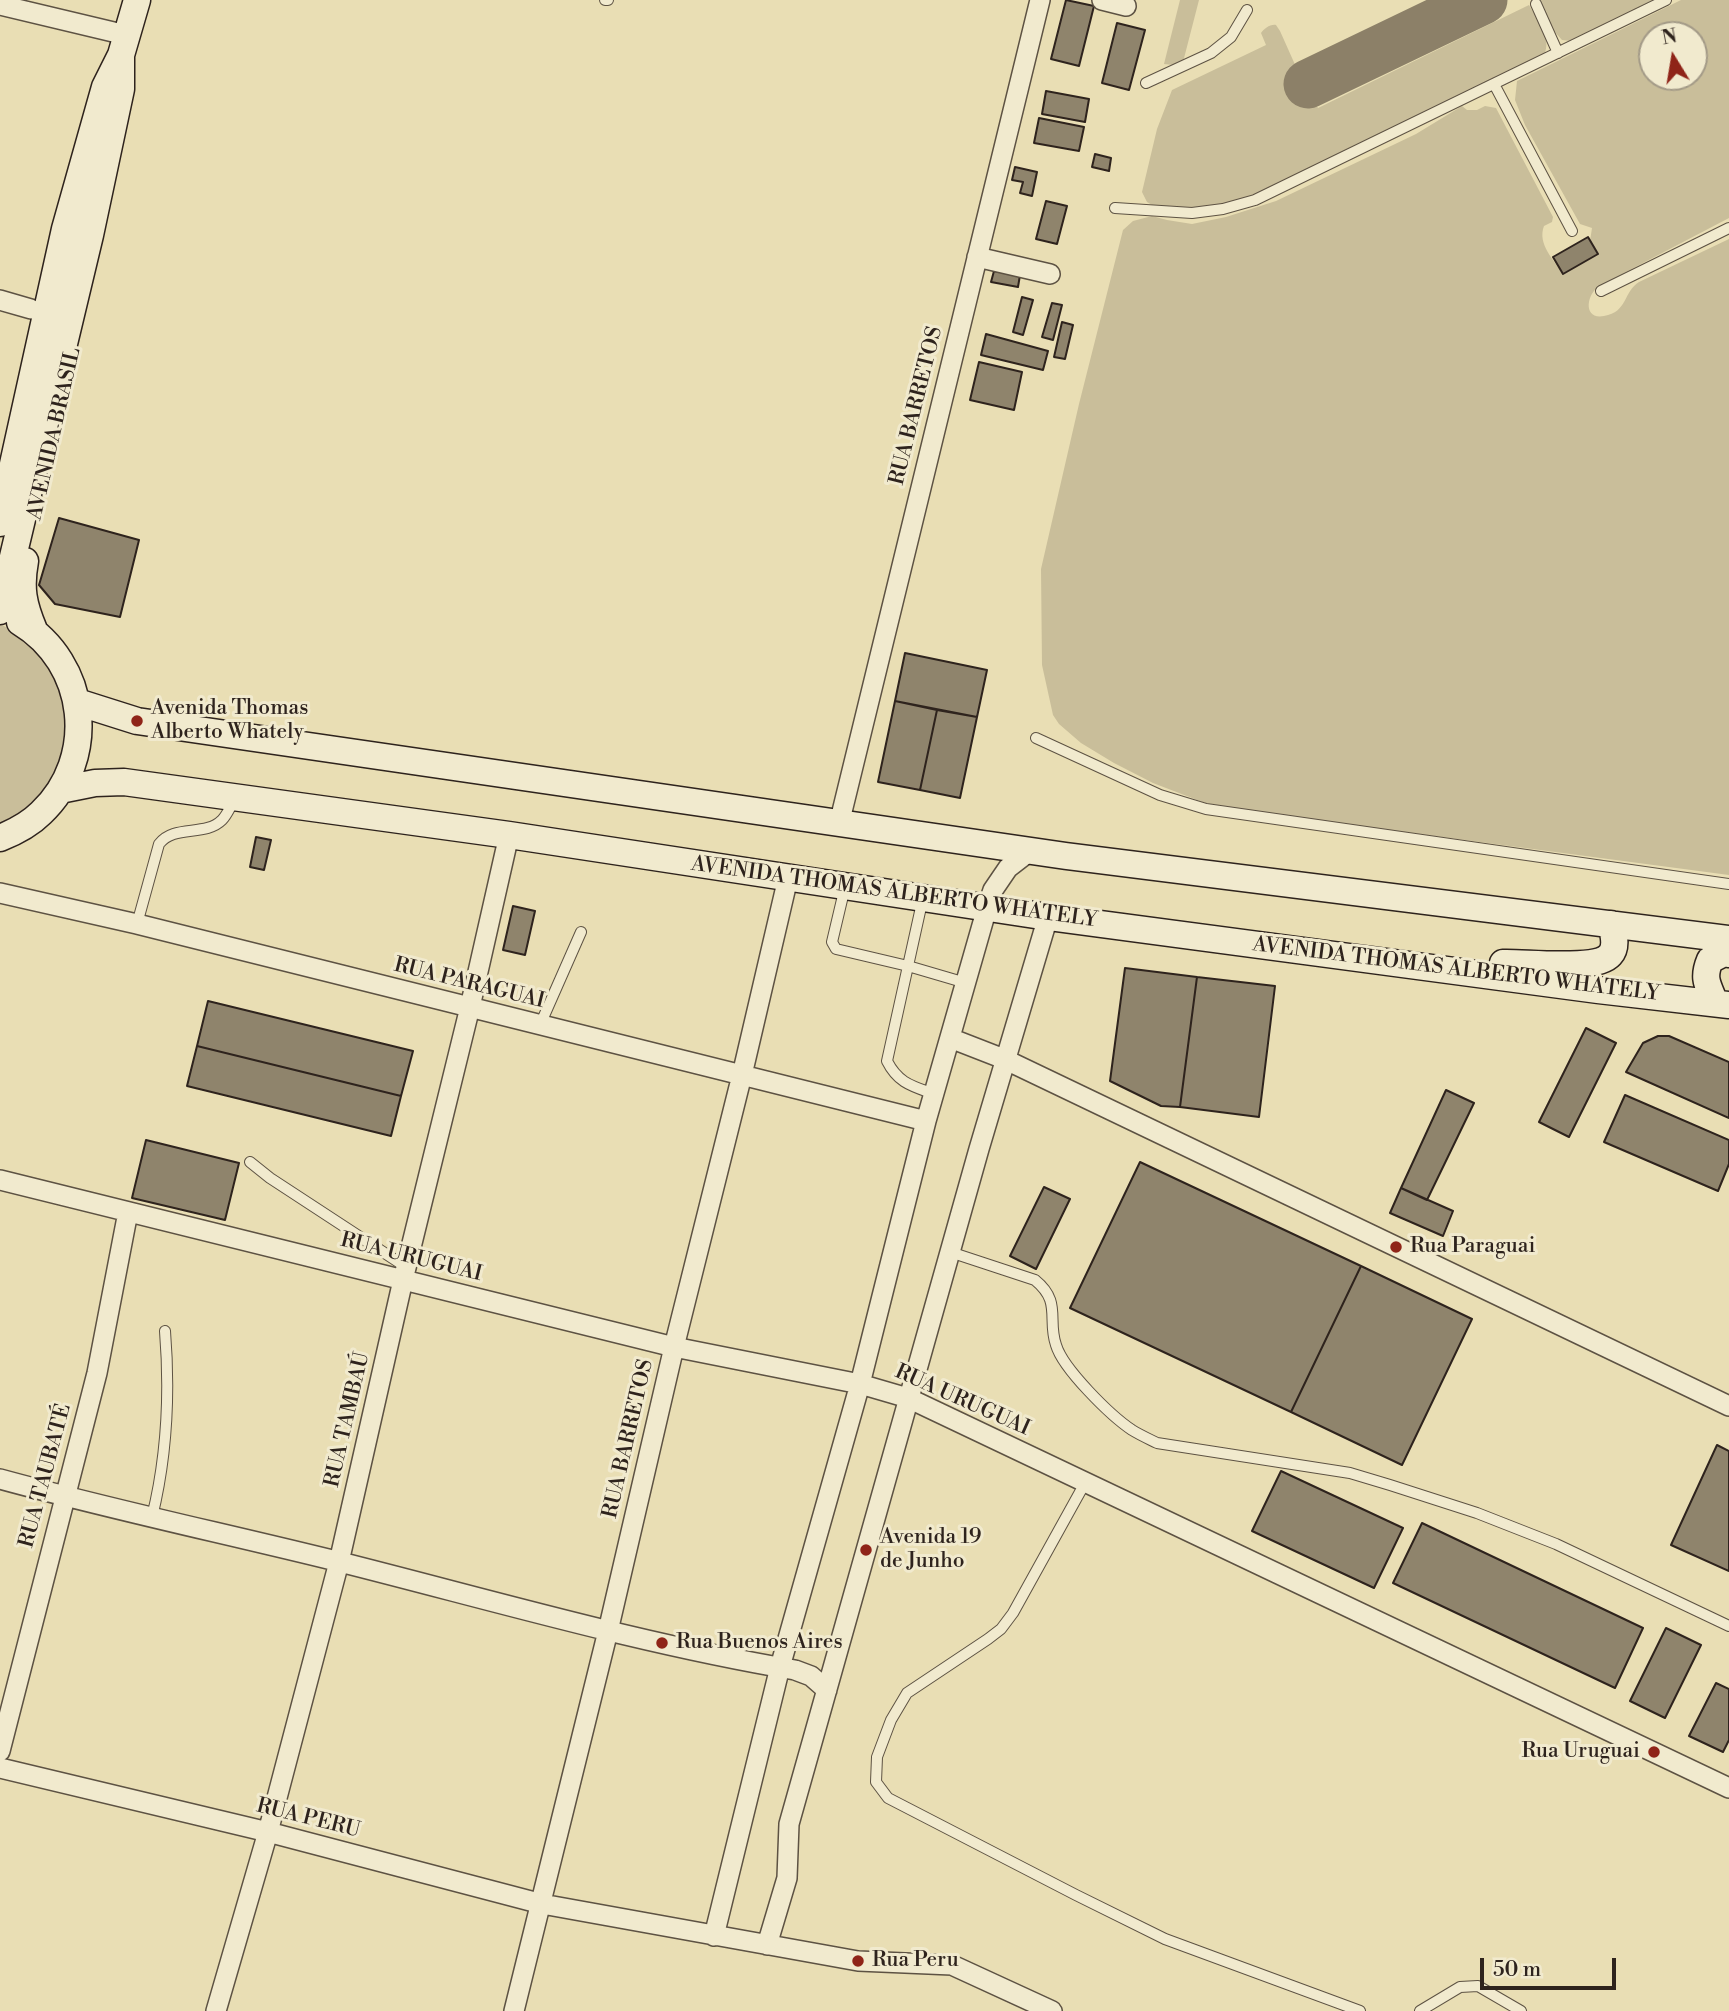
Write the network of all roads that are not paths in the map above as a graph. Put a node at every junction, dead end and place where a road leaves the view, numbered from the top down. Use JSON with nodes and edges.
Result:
{"nodes":[{"id":1,"x":137,"y":0,"type":"edge"},
{"id":2,"x":1040,"y":0,"type":"edge"},
{"id":3,"x":1102,"y":0,"type":"edge"},
{"id":4,"x":1665,"y":0,"type":"edge"},
{"id":5,"x":1536,"y":4,"type":"dead end"},
{"id":6,"x":0,"y":5,"type":"edge"},
{"id":7,"x":1126,"y":6,"type":"dead end"},
{"id":8,"x":1247,"y":10,"type":"dead end"},
{"id":9,"x":123,"y":45,"type":"junction"},
{"id":10,"x":1558,"y":53,"type":"junction"},
{"id":11,"x":1146,"y":83,"type":"dead end"},
{"id":12,"x":1494,"y":84,"type":"junction"},
{"id":13,"x":1115,"y":208,"type":"dead end"},
{"id":14,"x":1729,"y":228,"type":"edge"},
{"id":15,"x":65,"y":229,"type":"junction"},
{"id":16,"x":1572,"y":231,"type":"dead end"},
{"id":17,"x":90,"y":235,"type":"junction"},
{"id":18,"x":977,"y":257,"type":"junction"},
{"id":19,"x":1050,"y":274,"type":"dead end"},
{"id":20,"x":1601,"y":290,"type":"dead end"},
{"id":21,"x":0,"y":300,"type":"edge"},
{"id":22,"x":32,"y":309,"type":"junction"},
{"id":23,"x":41,"y":391,"type":"junction"},
{"id":24,"x":0,"y":450,"type":"edge"},
{"id":25,"x":0,"y":523,"type":"edge"},
{"id":26,"x":0,"y":611,"type":"edge"},
{"id":27,"x":34,"y":630,"type":"junction"},
{"id":28,"x":78,"y":702,"type":"junction"},
{"id":29,"x":1036,"y":738,"type":"dead end"},
{"id":30,"x":60,"y":790,"type":"junction"},
{"id":31,"x":236,"y":797,"type":"junction"},
{"id":32,"x":839,"y":824,"type":"junction"},
{"id":33,"x":509,"y":835,"type":"junction"},
{"id":34,"x":0,"y":838,"type":"edge"},
{"id":35,"x":1030,"y":851,"type":"junction"},
{"id":36,"x":788,"y":878,"type":"junction"},
{"id":37,"x":1729,"y":884,"type":"edge"},
{"id":38,"x":845,"y":886,"type":"junction"},
{"id":39,"x":0,"y":893,"type":"edge"},
{"id":40,"x":923,"y":898,"type":"junction"},
{"id":41,"x":987,"y":908,"type":"junction"},
{"id":42,"x":1048,"y":917,"type":"junction"},
{"id":43,"x":137,"y":924,"type":"junction"},
{"id":44,"x":1611,"y":924,"type":"junction"},
{"id":45,"x":581,"y":932,"type":"dead end"},
{"id":46,"x":1729,"y":939,"type":"edge"},
{"id":47,"x":1729,"y":954,"type":"edge"},
{"id":48,"x":908,"y":966,"type":"junction"},
{"id":49,"x":1435,"y":968,"type":"junction"},
{"id":50,"x":966,"y":983,"type":"junction"},
{"id":51,"x":1724,"y":1006,"type":"edge"},
{"id":52,"x":470,"y":1007,"type":"junction"},
{"id":53,"x":540,"y":1025,"type":"junction"},
{"id":54,"x":950,"y":1038,"type":"junction"},
{"id":55,"x":1004,"y":1059,"type":"junction"},
{"id":56,"x":742,"y":1075,"type":"junction"},
{"id":57,"x":934,"y":1094,"type":"junction"},
{"id":58,"x":926,"y":1121,"type":"junction"},
{"id":59,"x":250,"y":1162,"type":"dead end"},
{"id":60,"x":0,"y":1180,"type":"edge"},
{"id":61,"x":128,"y":1212,"type":"junction"},
{"id":62,"x":950,"y":1252,"type":"junction"},
{"id":63,"x":405,"y":1274,"type":"junction"},
{"id":64,"x":165,"y":1331,"type":"dead end"},
{"id":65,"x":674,"y":1347,"type":"junction"},
{"id":66,"x":860,"y":1384,"type":"junction"},
{"id":67,"x":908,"y":1398,"type":"junction"},
{"id":68,"x":1729,"y":1406,"type":"edge"},
{"id":69,"x":0,"y":1479,"type":"edge"},
{"id":70,"x":1085,"y":1483,"type":"junction"},
{"id":71,"x":63,"y":1497,"type":"junction"},
{"id":72,"x":152,"y":1517,"type":"junction"},
{"id":73,"x":339,"y":1562,"type":"junction"},
{"id":74,"x":1729,"y":1626,"type":"edge"},
{"id":75,"x":608,"y":1631,"type":"junction"},
{"id":76,"x":780,"y":1667,"type":"junction"},
{"id":77,"x":827,"y":1690,"type":"junction"},
{"id":78,"x":0,"y":1751,"type":"edge"},
{"id":79,"x":0,"y":1768,"type":"edge"},
{"id":80,"x":1729,"y":1788,"type":"edge"},
{"id":81,"x":268,"y":1832,"type":"junction"},
{"id":82,"x":542,"y":1904,"type":"junction"},
{"id":83,"x":714,"y":1936,"type":"junction"},
{"id":84,"x":766,"y":1945,"type":"junction"},
{"id":85,"x":216,"y":2011,"type":"edge"},
{"id":86,"x":514,"y":2011,"type":"edge"},
{"id":87,"x":1052,"y":2011,"type":"edge"},
{"id":88,"x":1360,"y":2011,"type":"edge"},
{"id":89,"x":1420,"y":2011,"type":"edge"},
{"id":90,"x":1521,"y":2011,"type":"edge"}],
"edges":[{"from":1,"to":9,"type":"main road","name":"AVENIDA BRASIL"},
{"from":2,"to":18,"type":"street","name":"RUA BARRETOS"},
{"from":3,"to":7,"type":"street"},
{"from":4,"to":10,"type":"lane"},
{"from":5,"to":10,"type":"lane"},
{"from":6,"to":9,"type":"street"},
{"from":8,"to":11,"type":"lane"},
{"from":9,"to":15,"type":"main road","name":"AVENIDA BRASIL"},
{"from":9,"to":17,"type":"main road","name":"AVENIDA BRASIL"},
{"from":10,"to":12,"type":"lane"},
{"from":12,"to":13,"type":"lane"},
{"from":12,"to":16,"type":"lane"},
{"from":14,"to":20,"type":"lane"},
{"from":15,"to":22,"type":"main road","name":"AVENIDA BRASIL"},
{"from":15,"to":23,"type":"main road","name":"AVENIDA BRASIL"},
{"from":17,"to":23,"type":"main road","name":"AVENIDA BRASIL"},
{"from":17,"to":27,"type":"main road","name":"AVENIDA BRASIL"},
{"from":18,"to":19,"type":"street"},
{"from":18,"to":32,"type":"street","name":"RUA BARRETOS"},
{"from":21,"to":22,"type":"street"},
{"from":22,"to":24,"type":"main road","name":"AVENIDA BRASIL"},
{"from":23,"to":25,"type":"main road","name":"AVENIDA BRASIL"},
{"from":23,"to":26,"type":"main road","name":"AVENIDA BRASIL"},
{"from":26,"to":27,"type":"main road"},
{"from":27,"to":28,"type":"main road"},
{"from":28,"to":30,"type":"main road"},
{"from":28,"to":32,"type":"main road"},
{"from":29,"to":37,"type":"lane"},
{"from":30,"to":31,"type":"main road","name":"AVENIDA THOMAS ALBERTO WHATELY"},
{"from":30,"to":34,"type":"main road"},
{"from":31,"to":33,"type":"main road","name":"AVENIDA THOMAS ALBERTO WHATELY"},
{"from":31,"to":43,"type":"lane"},
{"from":32,"to":35,"type":"main road"},
{"from":33,"to":36,"type":"main road","name":"AVENIDA THOMAS ALBERTO WHATELY"},
{"from":33,"to":52,"type":"street","name":"RUA TAMBAÚ"},
{"from":35,"to":41,"type":"street"},
{"from":35,"to":44,"type":"main road"},
{"from":36,"to":38,"type":"main road","name":"AVENIDA THOMAS ALBERTO WHATELY"},
{"from":36,"to":56,"type":"street","name":"RUA BARRETOS"},
{"from":38,"to":40,"type":"main road","name":"AVENIDA THOMAS ALBERTO WHATELY"},
{"from":38,"to":48,"type":"lane"},
{"from":39,"to":43,"type":"street","name":"RUA PARAGUAI"},
{"from":40,"to":41,"type":"main road","name":"AVENIDA THOMAS ALBERTO WHATELY"},
{"from":40,"to":48,"type":"lane"},
{"from":41,"to":42,"type":"main road","name":"AVENIDA THOMAS ALBERTO WHATELY"},
{"from":41,"to":50,"type":"street"},
{"from":42,"to":49,"type":"main road","name":"AVENIDA THOMAS ALBERTO WHATELY"},
{"from":42,"to":55,"type":"street"},
{"from":43,"to":52,"type":"street","name":"RUA PARAGUAI"},
{"from":44,"to":46,"type":"main road"},
{"from":44,"to":49,"type":"main road"},
{"from":45,"to":53,"type":"lane"},
{"from":47,"to":51,"type":"main road"},
{"from":48,"to":50,"type":"lane"},
{"from":48,"to":57,"type":"lane"},
{"from":49,"to":51,"type":"main road","name":"AVENIDA THOMAS ALBERTO WHATELY"},
{"from":50,"to":54,"type":"street"},
{"from":52,"to":53,"type":"street","name":"RUA PARAGUAI"},
{"from":52,"to":63,"type":"street","name":"RUA TAMBAÚ"},
{"from":53,"to":56,"type":"street","name":"RUA PARAGUAI"},
{"from":54,"to":55,"type":"street"},
{"from":54,"to":57,"type":"street"},
{"from":55,"to":62,"type":"street"},
{"from":55,"to":68,"type":"street"},
{"from":56,"to":58,"type":"street","name":"RUA PARAGUAI"},
{"from":56,"to":65,"type":"street","name":"RUA BARRETOS"},
{"from":57,"to":58,"type":"street"},
{"from":58,"to":66,"type":"street"},
{"from":59,"to":63,"type":"lane"},
{"from":60,"to":61,"type":"street","name":"RUA URUGUAI"},
{"from":61,"to":63,"type":"street","name":"RUA URUGUAI"},
{"from":61,"to":71,"type":"street","name":"RUA TAUBATÉ"},
{"from":62,"to":67,"type":"street"},
{"from":62,"to":74,"type":"lane"},
{"from":63,"to":65,"type":"street","name":"RUA URUGUAI"},
{"from":63,"to":73,"type":"street","name":"RUA TAMBAÚ"},
{"from":64,"to":72,"type":"lane"},
{"from":65,"to":66,"type":"street","name":"RUA URUGUAI"},
{"from":65,"to":75,"type":"street","name":"RUA BARRETOS"},
{"from":66,"to":67,"type":"street","name":"RUA URUGUAI"},
{"from":66,"to":76,"type":"street"},
{"from":67,"to":70,"type":"street","name":"RUA URUGUAI"},
{"from":67,"to":77,"type":"street"},
{"from":69,"to":71,"type":"street"},
{"from":70,"to":80,"type":"street","name":"RUA URUGUAI"},
{"from":70,"to":88,"type":"lane"},
{"from":71,"to":72,"type":"street"},
{"from":71,"to":78,"type":"street","name":"RUA TAUBATÉ"},
{"from":72,"to":73,"type":"street"},
{"from":73,"to":75,"type":"street"},
{"from":73,"to":81,"type":"street","name":"RUA TAMBAÚ"},
{"from":75,"to":76,"type":"street"},
{"from":75,"to":82,"type":"street","name":"RUA BARRETOS"},
{"from":76,"to":77,"type":"street"},
{"from":76,"to":83,"type":"street"},
{"from":77,"to":84,"type":"street"},
{"from":79,"to":81,"type":"street","name":"RUA PERU"},
{"from":81,"to":82,"type":"street","name":"RUA PERU"},
{"from":81,"to":85,"type":"street","name":"RUA TAMBAÚ"},
{"from":82,"to":83,"type":"street","name":"RUA PERU"},
{"from":82,"to":86,"type":"street","name":"RUA BARRETOS"},
{"from":83,"to":84,"type":"street","name":"RUA PERU"},
{"from":84,"to":87,"type":"street","name":"RUA PERU"},
{"from":89,"to":90,"type":"lane"}]}
